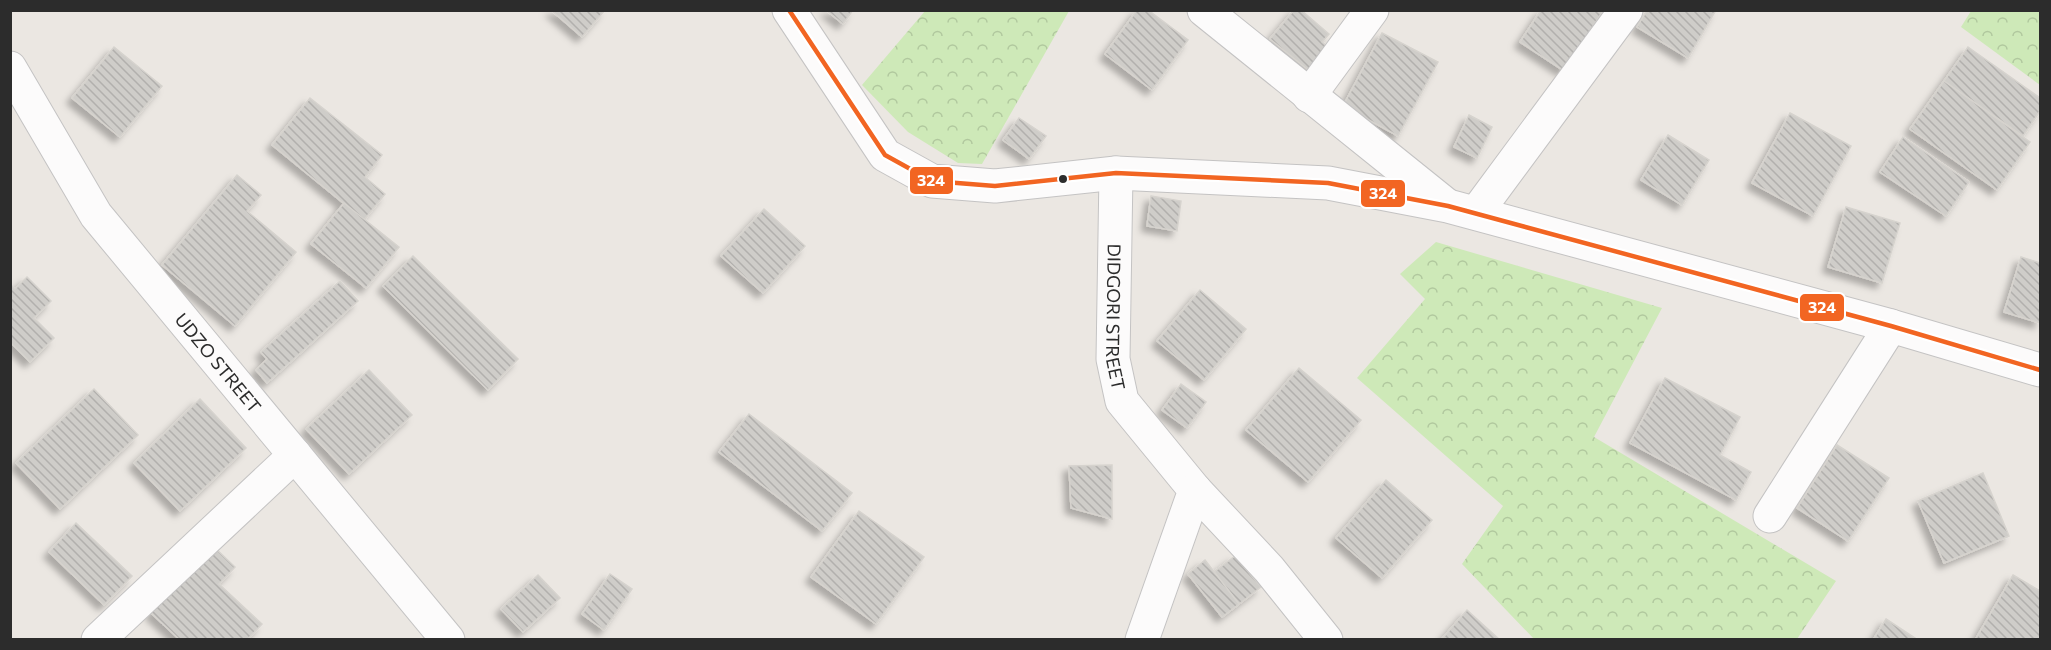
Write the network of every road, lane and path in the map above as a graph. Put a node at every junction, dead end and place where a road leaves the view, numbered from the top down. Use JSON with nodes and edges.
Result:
{"nodes":[{"id":1,"x":789,"y":10,"type":"edge"},
{"id":2,"x":1204,"y":10,"type":"edge"},
{"id":3,"x":1372,"y":10,"type":"edge"},
{"id":4,"x":1626,"y":10,"type":"edge"},
{"id":5,"x":10,"y":68,"type":"edge"},
{"id":6,"x":1309,"y":96,"type":"junction"},
{"id":7,"x":1116,"y":172,"type":"junction"},
{"id":8,"x":1462,"y":210,"type":"junction"},
{"id":9,"x":1891,"y":326,"type":"junction"},
{"id":10,"x":2040,"y":370,"type":"edge"},
{"id":11,"x":295,"y":455,"type":"junction"},
{"id":12,"x":1196,"y":490,"type":"junction"},
{"id":13,"x":1770,"y":516,"type":"dead end"},
{"id":14,"x":98,"y":639,"type":"edge"},
{"id":15,"x":448,"y":639,"type":"edge"},
{"id":16,"x":1142,"y":639,"type":"edge"},
{"id":17,"x":1326,"y":639,"type":"edge"}],
"edges":[{"from":1,"to":7,"type":"street"},
{"from":2,"to":6,"type":"street"},
{"from":3,"to":6,"type":"street"},
{"from":4,"to":8,"type":"street"},
{"from":5,"to":11,"type":"street","name":"UDZO STREET"},
{"from":6,"to":8,"type":"street"},
{"from":7,"to":8,"type":"street"},
{"from":7,"to":12,"type":"street","name":"DIDGORI STREET"},
{"from":8,"to":9,"type":"street"},
{"from":9,"to":10,"type":"street"},
{"from":9,"to":13,"type":"street"},
{"from":11,"to":14,"type":"street"},
{"from":11,"to":15,"type":"street","name":"UDZO STREET"},
{"from":12,"to":16,"type":"street"},
{"from":12,"to":17,"type":"street","name":"DIDGORI STREET"}]}
